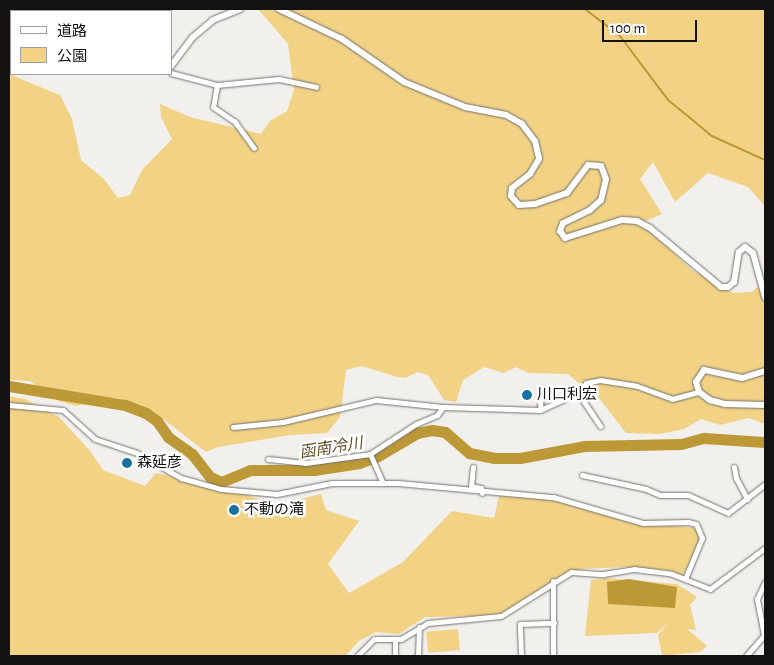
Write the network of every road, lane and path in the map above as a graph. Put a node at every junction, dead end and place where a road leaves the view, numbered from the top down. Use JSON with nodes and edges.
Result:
{"nodes":[{"id":1,"x":240,"y":9,"type":"edge"},
{"id":2,"x":279,"y":9,"type":"edge"},
{"id":3,"x":172,"y":65,"type":"edge"},
{"id":4,"x":172,"y":73,"type":"edge"},
{"id":5,"x":217,"y":85,"type":"junction"},
{"id":6,"x":316,"y":87,"type":"dead end"},
{"id":7,"x":254,"y":148,"type":"dead end"},
{"id":8,"x":765,"y":297,"type":"edge"},
{"id":9,"x":765,"y":371,"type":"edge"},
{"id":10,"x":541,"y":388,"type":"dead end"},
{"id":11,"x":699,"y":392,"type":"junction"},
{"id":12,"x":578,"y":393,"type":"junction"},
{"id":13,"x":9,"y":405,"type":"edge"},
{"id":14,"x":765,"y":405,"type":"edge"},
{"id":15,"x":444,"y":407,"type":"junction"},
{"id":16,"x":540,"y":410,"type":"junction"},
{"id":17,"x":600,"y":426,"type":"dead end"},
{"id":18,"x":233,"y":427,"type":"dead end"},
{"id":19,"x":370,"y":454,"type":"junction"},
{"id":20,"x":268,"y":459,"type":"dead end"},
{"id":21,"x":473,"y":467,"type":"dead end"},
{"id":22,"x":734,"y":467,"type":"dead end"},
{"id":23,"x":582,"y":476,"type":"dead end"},
{"id":24,"x":383,"y":483,"type":"junction"},
{"id":25,"x":765,"y":484,"type":"edge"},
{"id":26,"x":482,"y":493,"type":"junction"},
{"id":27,"x":747,"y":499,"type":"junction"},
{"id":28,"x":765,"y":548,"type":"edge"},
{"id":29,"x":685,"y":579,"type":"junction"},
{"id":30,"x":553,"y":581,"type":"junction"},
{"id":31,"x":765,"y":582,"type":"edge"},
{"id":32,"x":554,"y":623,"type":"junction"},
{"id":33,"x":419,"y":627,"type":"junction"},
{"id":34,"x":395,"y":640,"type":"junction"},
{"id":35,"x":357,"y":656,"type":"edge"},
{"id":36,"x":394,"y":656,"type":"edge"},
{"id":37,"x":418,"y":656,"type":"edge"},
{"id":38,"x":520,"y":656,"type":"edge"},
{"id":39,"x":553,"y":656,"type":"edge"},
{"id":40,"x":746,"y":656,"type":"edge"}],
"edges":[{"from":1,"to":3,"type":"street"},
{"from":2,"to":8,"type":"street"},
{"from":4,"to":5,"type":"street"},
{"from":5,"to":6,"type":"street"},
{"from":5,"to":7,"type":"street"},
{"from":9,"to":11,"type":"street"},
{"from":10,"to":16,"type":"street"},
{"from":11,"to":12,"type":"street"},
{"from":11,"to":14,"type":"street"},
{"from":12,"to":16,"type":"street"},
{"from":12,"to":17,"type":"street"},
{"from":13,"to":24,"type":"street"},
{"from":15,"to":16,"type":"street"},
{"from":15,"to":18,"type":"street"},
{"from":15,"to":19,"type":"street"},
{"from":19,"to":20,"type":"street"},
{"from":19,"to":24,"type":"street"},
{"from":21,"to":26,"type":"street"},
{"from":22,"to":27,"type":"street"},
{"from":23,"to":27,"type":"street"},
{"from":24,"to":26,"type":"street"},
{"from":25,"to":27,"type":"street"},
{"from":26,"to":29,"type":"street"},
{"from":28,"to":29,"type":"street"},
{"from":29,"to":30,"type":"street"},
{"from":30,"to":32,"type":"street"},
{"from":30,"to":33,"type":"street"},
{"from":31,"to":40,"type":"street"},
{"from":32,"to":38,"type":"street"},
{"from":32,"to":39,"type":"street"},
{"from":33,"to":34,"type":"street"},
{"from":33,"to":37,"type":"street"},
{"from":34,"to":35,"type":"street"},
{"from":34,"to":36,"type":"street"}]}
